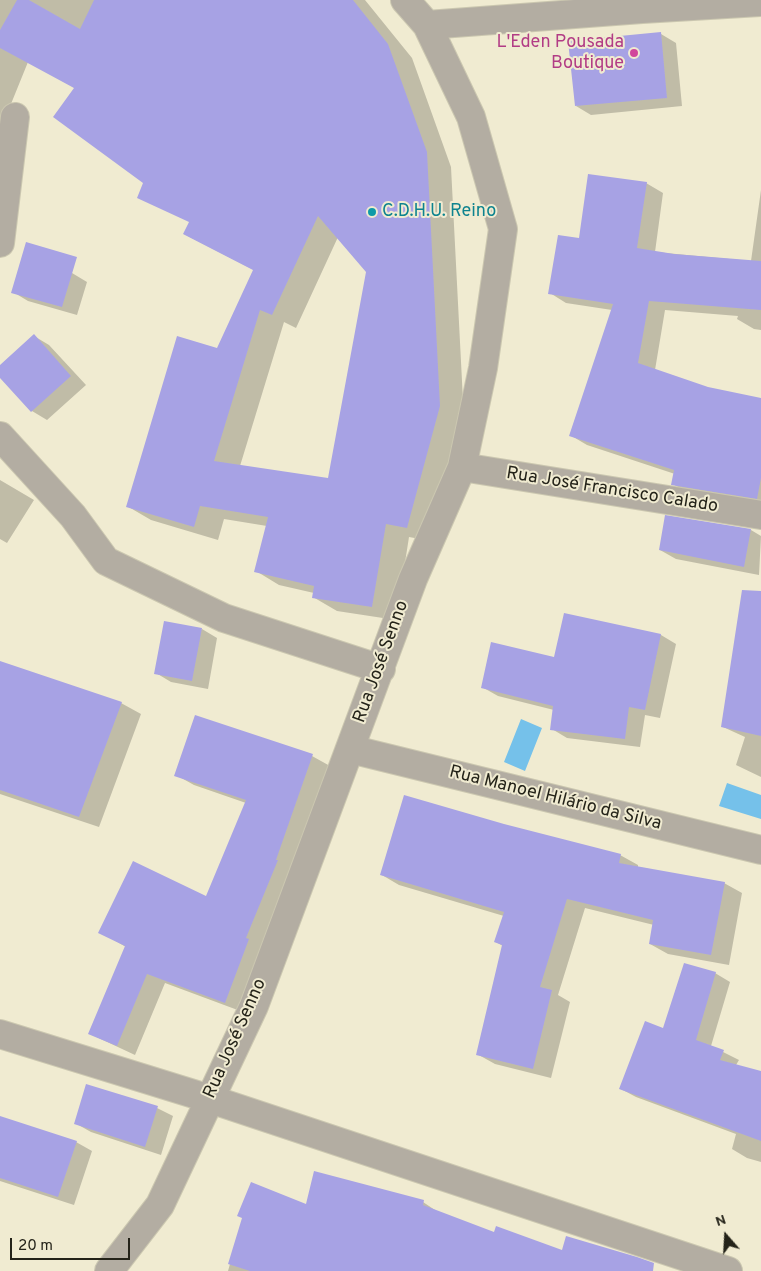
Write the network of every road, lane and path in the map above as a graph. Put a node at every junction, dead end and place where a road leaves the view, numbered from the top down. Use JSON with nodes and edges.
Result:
{"nodes":[{"id":1,"x":405,"y":0,"type":"edge"},
{"id":2,"x":761,"y":2,"type":"edge"},
{"id":3,"x":426,"y":25,"type":"junction"},
{"id":4,"x":14,"y":117,"type":"dead end"},
{"id":5,"x":0,"y":243,"type":"edge"},
{"id":6,"x":0,"y":436,"type":"edge"},
{"id":7,"x":462,"y":467,"type":"junction"},
{"id":8,"x":761,"y":515,"type":"edge"},
{"id":9,"x":381,"y":670,"type":"junction"},
{"id":10,"x":350,"y":749,"type":"junction"},
{"id":11,"x":761,"y":850,"type":"edge"},
{"id":12,"x":0,"y":1034,"type":"edge"},
{"id":13,"x":210,"y":1099,"type":"junction"},
{"id":14,"x":109,"y":1271,"type":"edge"},
{"id":15,"x":728,"y":1271,"type":"edge"}],
"edges":[{"from":1,"to":3,"type":"street","name":"Rua José Senno"},
{"from":2,"to":3,"type":"street"},
{"from":3,"to":7,"type":"street","name":"Rua José Senno"},
{"from":4,"to":5,"type":"street"},
{"from":6,"to":9,"type":"street"},
{"from":7,"to":8,"type":"street","name":"Rua José Francisco Calado"},
{"from":7,"to":9,"type":"street","name":"Rua José Senno"},
{"from":9,"to":10,"type":"street","name":"Rua José Senno"},
{"from":10,"to":11,"type":"street","name":"Rua Manoel Hilário da Silva"},
{"from":10,"to":13,"type":"street","name":"Rua José Senno"},
{"from":12,"to":13,"type":"street"},
{"from":13,"to":14,"type":"street","name":"Rua José Senno"},
{"from":13,"to":15,"type":"street"}]}
